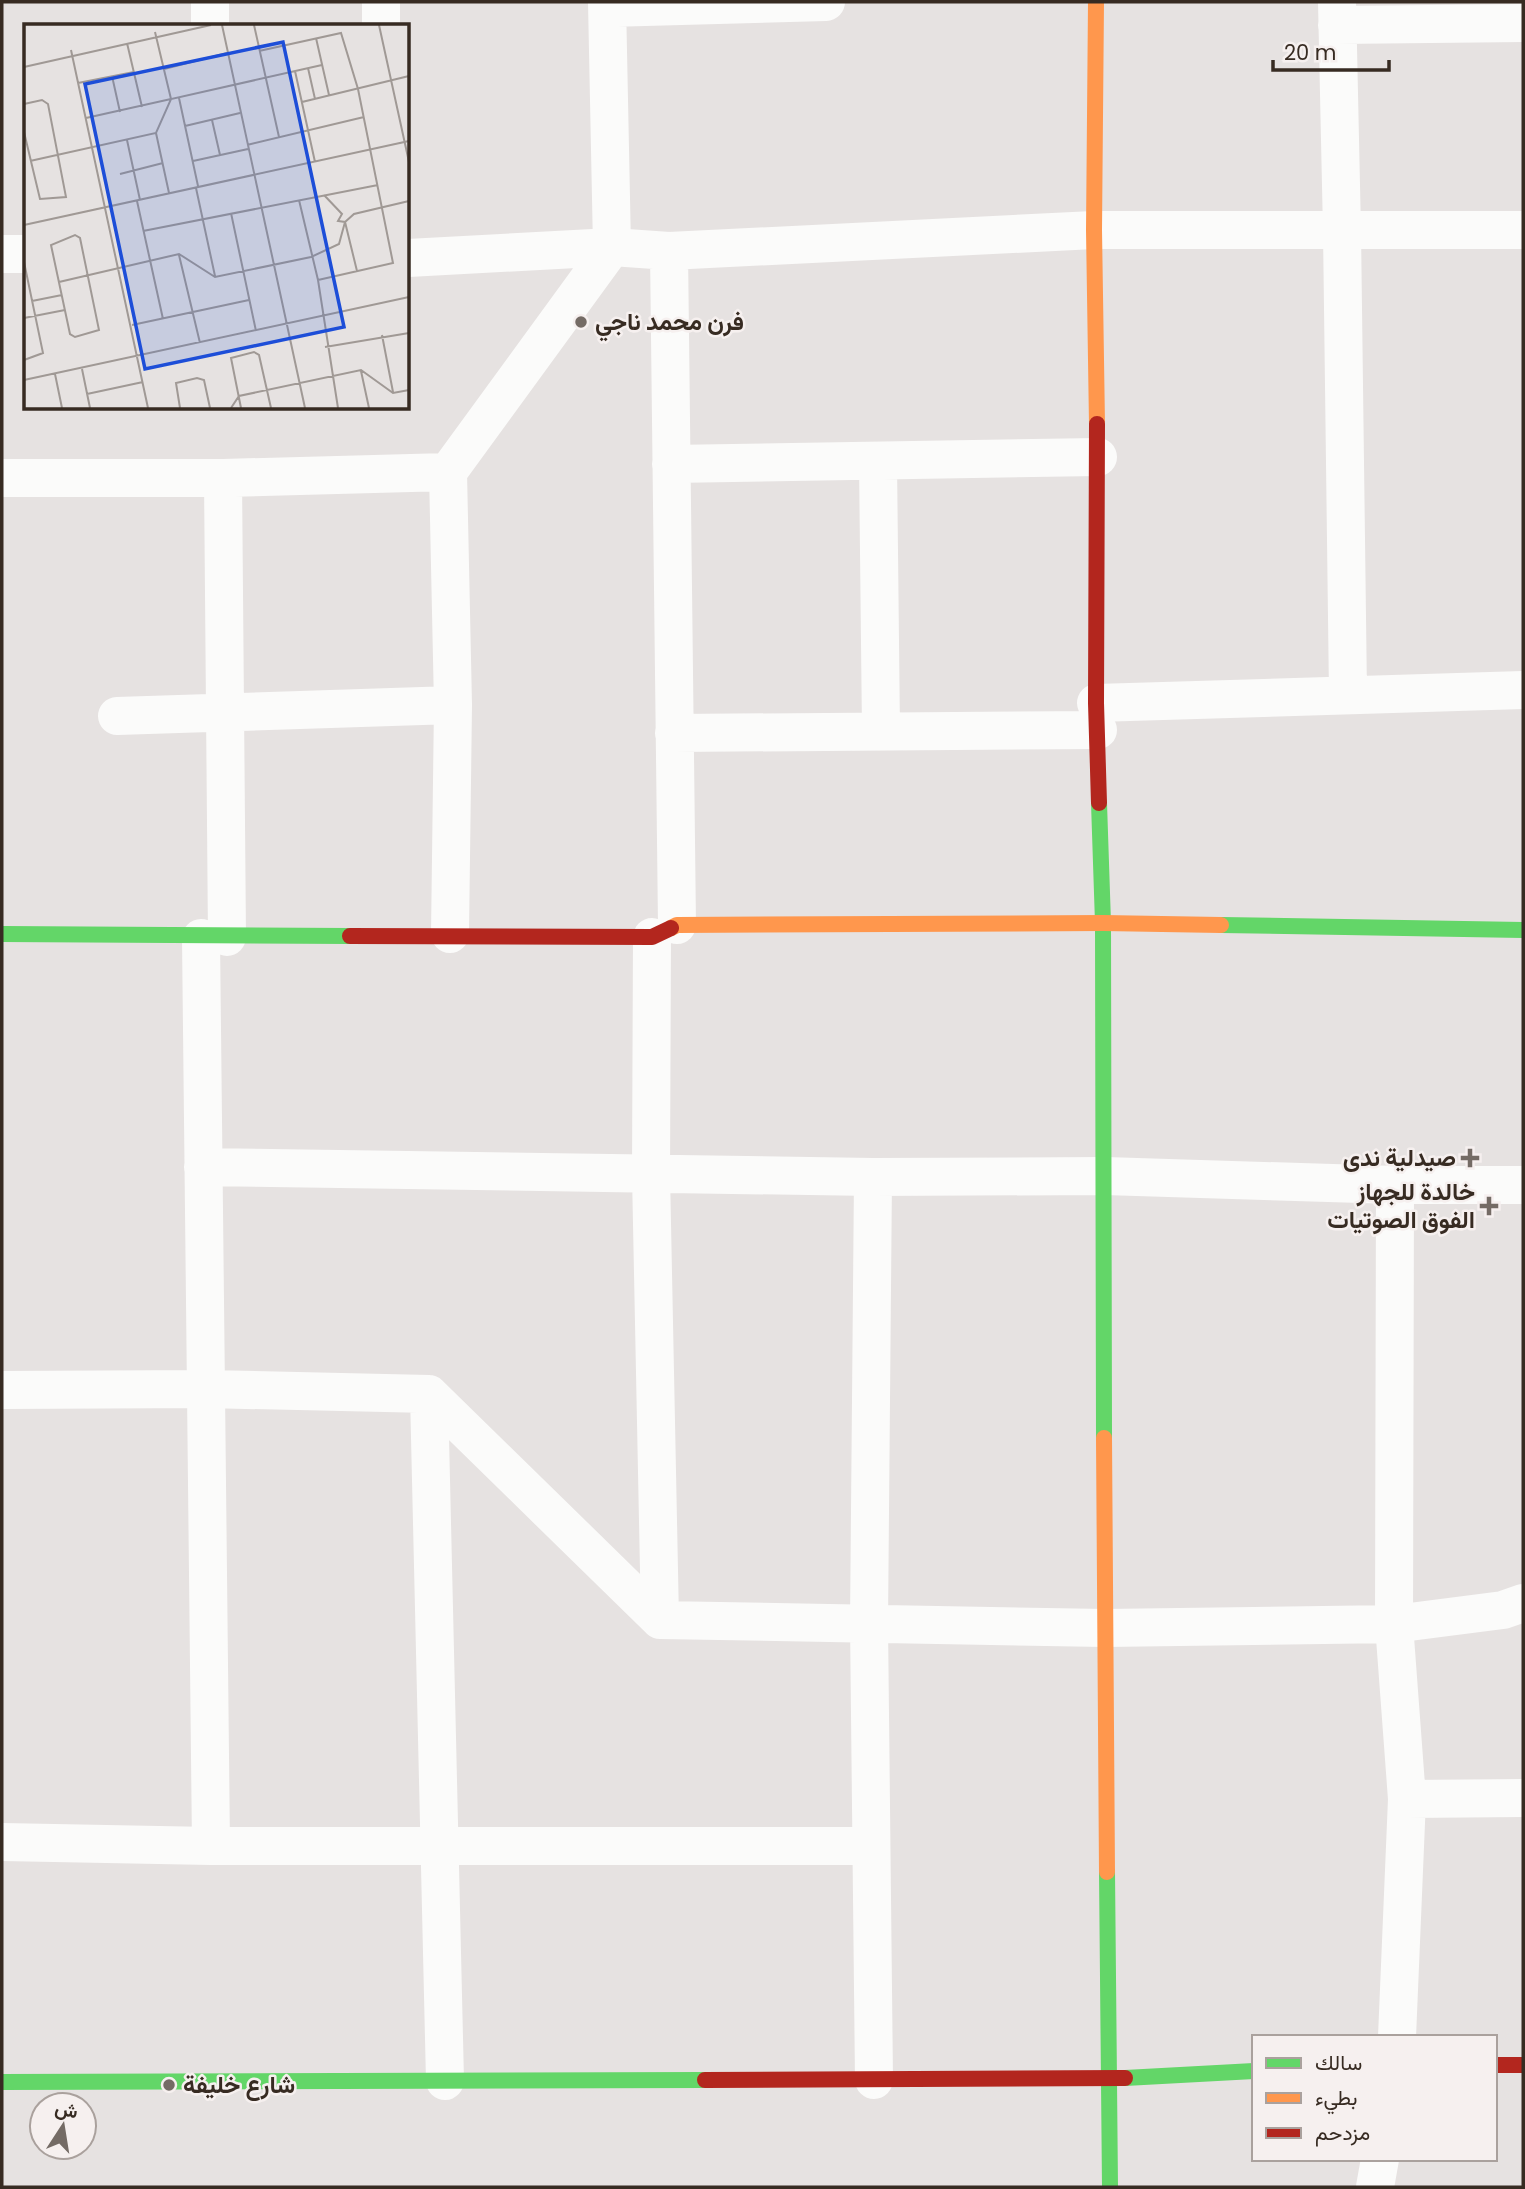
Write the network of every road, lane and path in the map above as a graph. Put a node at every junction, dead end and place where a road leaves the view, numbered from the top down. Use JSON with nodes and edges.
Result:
{"nodes":[{"id":1,"x":210,"y":2,"type":"edge"},
{"id":2,"x":381,"y":2,"type":"edge"},
{"id":3,"x":827,"y":2,"type":"edge"},
{"id":4,"x":1096,"y":2,"type":"edge"},
{"id":5,"x":608,"y":5,"type":"edge"},
{"id":6,"x":1337,"y":13,"type":"edge"},
{"id":7,"x":1523,"y":23,"type":"edge"},
{"id":8,"x":210,"y":24,"type":"edge"},
{"id":9,"x":381,"y":24,"type":"edge"},
{"id":10,"x":1094,"y":230,"type":"junction"},
{"id":11,"x":1523,"y":230,"type":"edge"},
{"id":12,"x":1342,"y":231,"type":"junction"},
{"id":13,"x":612,"y":247,"type":"junction"},
{"id":14,"x":669,"y":251,"type":"junction"},
{"id":15,"x":2,"y":254,"type":"edge"},
{"id":16,"x":24,"y":254,"type":"edge"},
{"id":17,"x":410,"y":258,"type":"edge"},
{"id":18,"x":1098,"y":457,"type":"junction"},
{"id":19,"x":878,"y":462,"type":"junction"},
{"id":20,"x":671,"y":464,"type":"junction"},
{"id":21,"x":448,"y":472,"type":"junction"},
{"id":22,"x":2,"y":478,"type":"edge"},
{"id":23,"x":223,"y":478,"type":"junction"},
{"id":24,"x":1523,"y":690,"type":"edge"},
{"id":25,"x":1348,"y":694,"type":"junction"},
{"id":26,"x":453,"y":705,"type":"junction"},
{"id":27,"x":223,"y":713,"type":"junction"},
{"id":28,"x":117,"y":716,"type":"dead end"},
{"id":29,"x":1097,"y":717,"type":"junction"},
{"id":30,"x":880,"y":731,"type":"junction"},
{"id":31,"x":674,"y":733,"type":"junction"},
{"id":32,"x":1104,"y":923,"type":"junction"},
{"id":33,"x":1523,"y":930,"type":"edge"},
{"id":34,"x":664,"y":931,"type":"junction"},
{"id":35,"x":2,"y":934,"type":"edge"},
{"id":36,"x":450,"y":934,"type":"junction"},
{"id":37,"x":214,"y":937,"type":"junction"},
{"id":38,"x":203,"y":1167,"type":"junction"},
{"id":39,"x":651,"y":1174,"type":"junction"},
{"id":40,"x":1105,"y":1176,"type":"junction"},
{"id":41,"x":873,"y":1177,"type":"junction"},
{"id":42,"x":1395,"y":1185,"type":"junction"},
{"id":43,"x":1523,"y":1185,"type":"edge"},
{"id":44,"x":206,"y":1389,"type":"junction"},
{"id":45,"x":2,"y":1390,"type":"edge"},
{"id":46,"x":429,"y":1394,"type":"junction"},
{"id":47,"x":1523,"y":1603,"type":"edge"},
{"id":48,"x":660,"y":1620,"type":"junction"},
{"id":49,"x":869,"y":1623,"type":"junction"},
{"id":50,"x":1394,"y":1624,"type":"junction"},
{"id":51,"x":1105,"y":1628,"type":"junction"},
{"id":52,"x":1523,"y":1798,"type":"edge"},
{"id":53,"x":1407,"y":1799,"type":"junction"},
{"id":54,"x":2,"y":1842,"type":"edge"},
{"id":55,"x":439,"y":1845,"type":"junction"},
{"id":56,"x":211,"y":1846,"type":"junction"},
{"id":57,"x":872,"y":1846,"type":"junction"},
{"id":58,"x":1397,"y":2035,"type":"edge"},
{"id":59,"x":1497,"y":2065,"type":"edge"},
{"id":60,"x":1523,"y":2066,"type":"edge"},
{"id":61,"x":1252,"y":2071,"type":"edge"},
{"id":62,"x":1109,"y":2079,"type":"junction"},
{"id":63,"x":874,"y":2080,"type":"junction"},
{"id":64,"x":445,"y":2081,"type":"junction"},
{"id":65,"x":2,"y":2082,"type":"edge"},
{"id":66,"x":1380,"y":2161,"type":"edge"},
{"id":67,"x":1110,"y":2187,"type":"edge"},
{"id":68,"x":1375,"y":2187,"type":"edge"}],
"edges":[{"from":1,"to":8,"type":"street"},
{"from":2,"to":9,"type":"street"},
{"from":3,"to":5,"type":"street"},
{"from":4,"to":10,"type":"street"},
{"from":5,"to":13,"type":"street"},
{"from":6,"to":7,"type":"street"},
{"from":6,"to":12,"type":"street"},
{"from":10,"to":12,"type":"street"},
{"from":10,"to":14,"type":"street"},
{"from":10,"to":18,"type":"street"},
{"from":11,"to":12,"type":"street"},
{"from":12,"to":25,"type":"street"},
{"from":13,"to":14,"type":"street"},
{"from":13,"to":17,"type":"street"},
{"from":13,"to":21,"type":"street"},
{"from":14,"to":20,"type":"street"},
{"from":15,"to":16,"type":"street"},
{"from":18,"to":19,"type":"street"},
{"from":18,"to":29,"type":"street"},
{"from":19,"to":20,"type":"street"},
{"from":19,"to":30,"type":"street"},
{"from":20,"to":31,"type":"street"},
{"from":21,"to":23,"type":"street"},
{"from":21,"to":26,"type":"street"},
{"from":22,"to":23,"type":"street"},
{"from":23,"to":27,"type":"street"},
{"from":24,"to":25,"type":"street"},
{"from":25,"to":29,"type":"street"},
{"from":26,"to":27,"type":"street"},
{"from":26,"to":36,"type":"street"},
{"from":27,"to":28,"type":"street"},
{"from":27,"to":37,"type":"street"},
{"from":29,"to":30,"type":"street"},
{"from":29,"to":32,"type":"street"},
{"from":30,"to":31,"type":"street"},
{"from":31,"to":34,"type":"street"},
{"from":32,"to":33,"type":"street"},
{"from":32,"to":34,"type":"street"},
{"from":32,"to":40,"type":"street"},
{"from":34,"to":36,"type":"street"},
{"from":34,"to":39,"type":"street"},
{"from":35,"to":37,"type":"street"},
{"from":36,"to":37,"type":"street"},
{"from":37,"to":38,"type":"street"},
{"from":38,"to":39,"type":"street"},
{"from":38,"to":44,"type":"street"},
{"from":39,"to":41,"type":"street"},
{"from":39,"to":48,"type":"street"},
{"from":40,"to":41,"type":"street"},
{"from":40,"to":42,"type":"street"},
{"from":40,"to":51,"type":"street"},
{"from":41,"to":49,"type":"street"},
{"from":42,"to":43,"type":"street"},
{"from":42,"to":50,"type":"street"},
{"from":44,"to":45,"type":"street"},
{"from":44,"to":46,"type":"street"},
{"from":44,"to":56,"type":"street"},
{"from":46,"to":48,"type":"street"},
{"from":46,"to":55,"type":"street"},
{"from":47,"to":50,"type":"street"},
{"from":48,"to":49,"type":"street"},
{"from":49,"to":51,"type":"street"},
{"from":49,"to":57,"type":"street"},
{"from":50,"to":51,"type":"street"},
{"from":50,"to":53,"type":"street"},
{"from":51,"to":62,"type":"street"},
{"from":52,"to":53,"type":"street"},
{"from":53,"to":58,"type":"street"},
{"from":54,"to":56,"type":"street"},
{"from":55,"to":56,"type":"street"},
{"from":55,"to":57,"type":"street"},
{"from":55,"to":64,"type":"street"},
{"from":57,"to":63,"type":"street"},
{"from":59,"to":60,"type":"street"},
{"from":61,"to":62,"type":"street"},
{"from":62,"to":63,"type":"street"},
{"from":62,"to":67,"type":"street"},
{"from":63,"to":64,"type":"street"},
{"from":64,"to":65,"type":"street"},
{"from":66,"to":68,"type":"street"}]}
